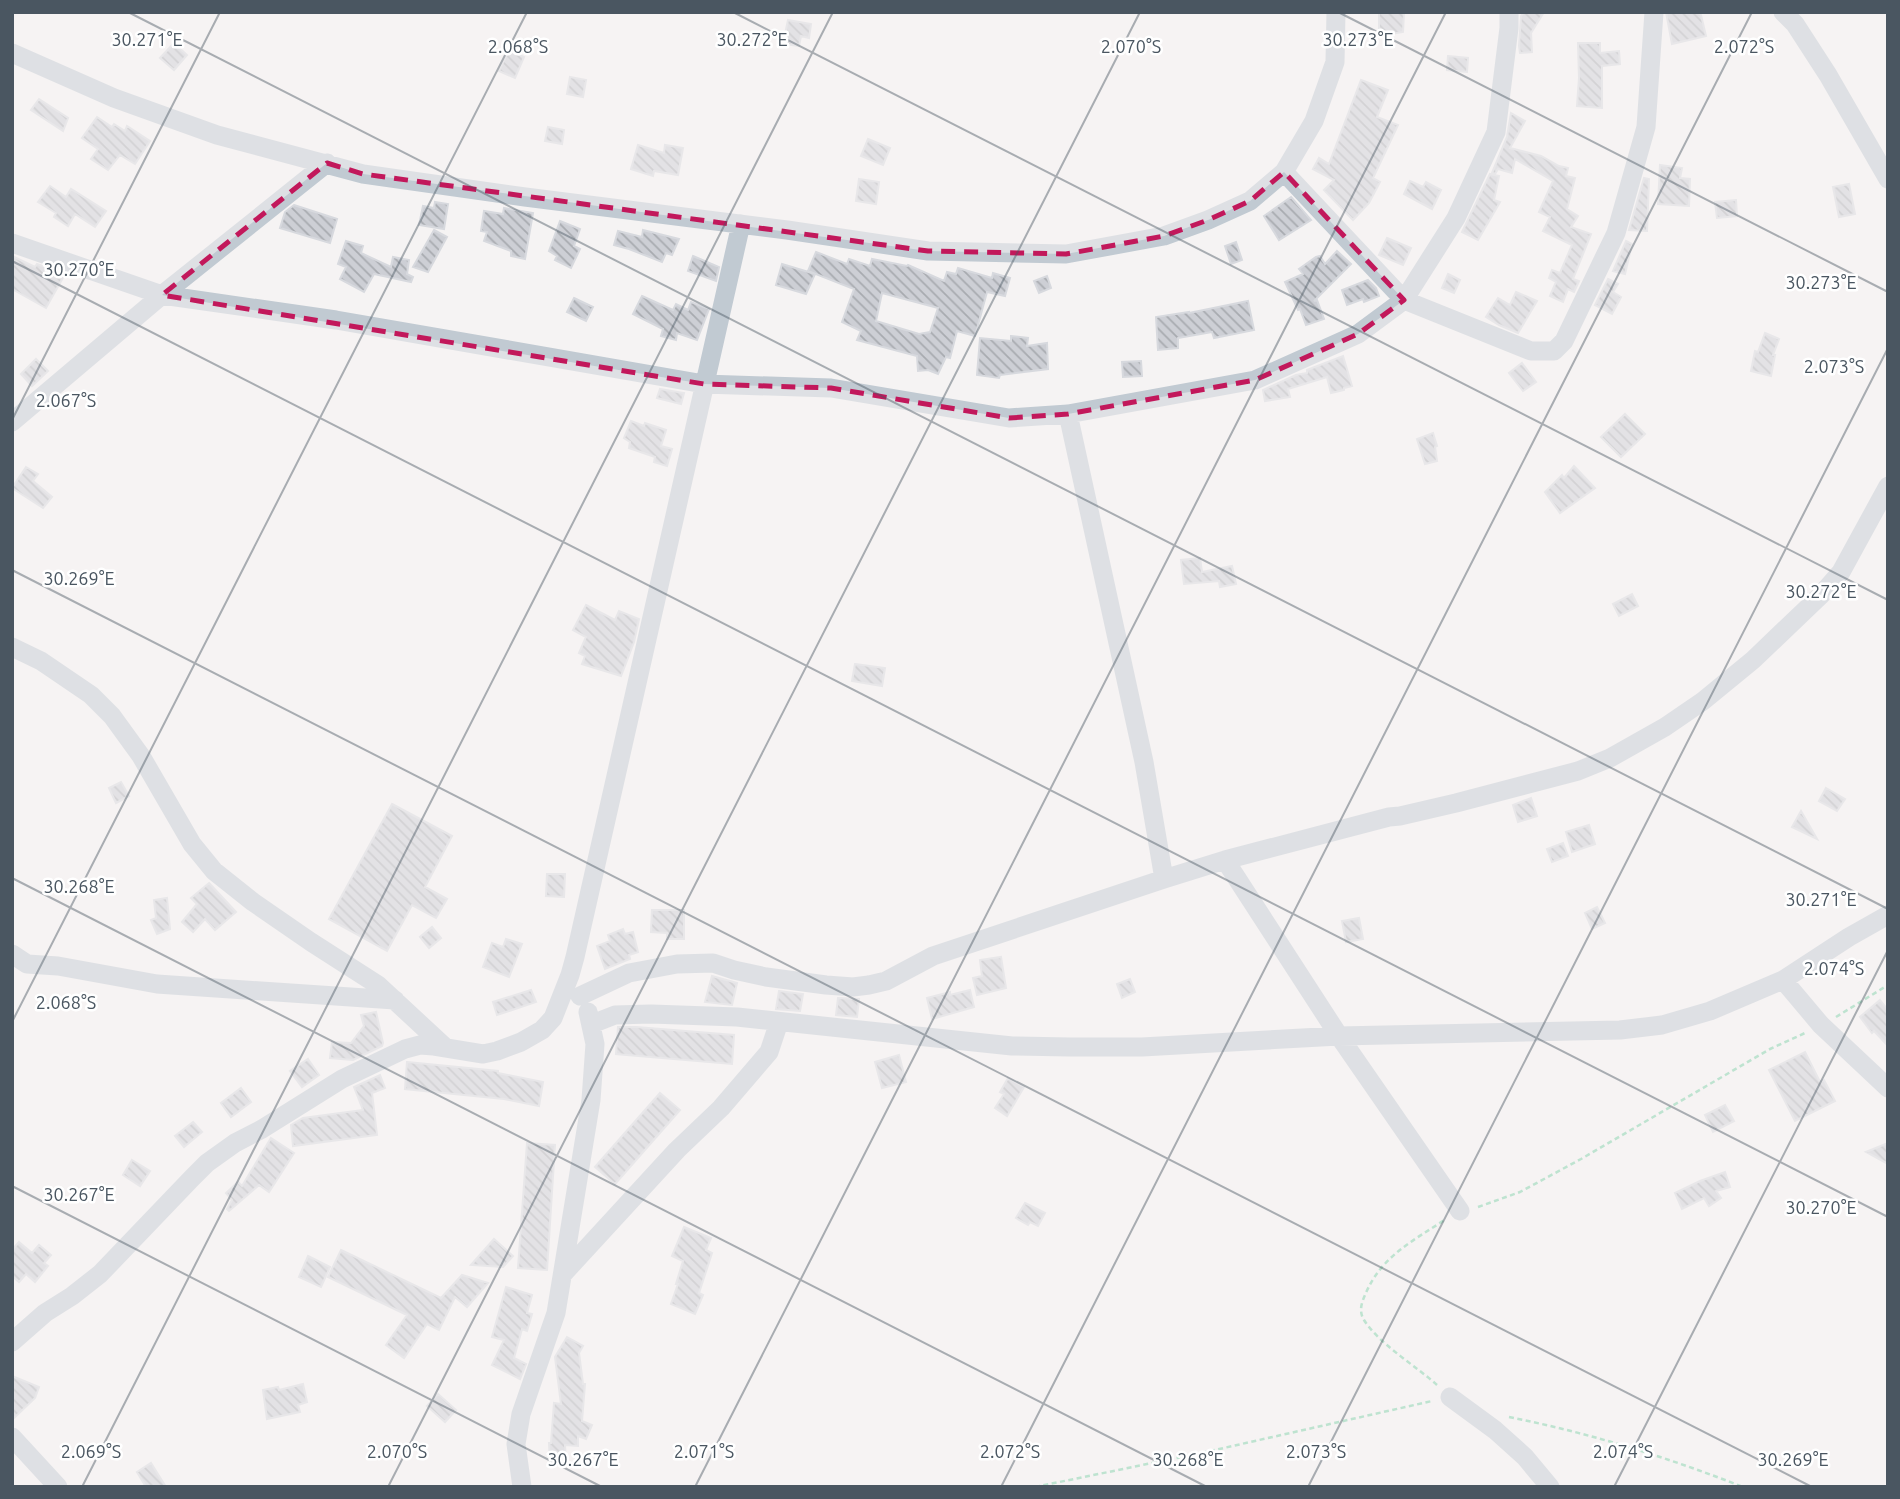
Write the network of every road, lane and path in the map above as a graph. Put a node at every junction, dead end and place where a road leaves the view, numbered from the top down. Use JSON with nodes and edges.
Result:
{"nodes":[{"id":1,"x":1336,"y":12,"type":"edge"},
{"id":2,"x":1509,"y":12,"type":"edge"},
{"id":3,"x":1654,"y":12,"type":"edge"},
{"id":4,"x":1783,"y":12,"type":"edge"},
{"id":5,"x":12,"y":53,"type":"edge"},
{"id":6,"x":1881,"y":150,"type":"edge"},
{"id":7,"x":327,"y":163,"type":"junction"},
{"id":8,"x":1284,"y":172,"type":"junction"},
{"id":9,"x":1888,"y":179,"type":"edge"},
{"id":10,"x":741,"y":224,"type":"junction"},
{"id":11,"x":12,"y":243,"type":"edge"},
{"id":12,"x":162,"y":295,"type":"junction"},
{"id":13,"x":1404,"y":300,"type":"junction"},
{"id":14,"x":704,"y":384,"type":"junction"},
{"id":15,"x":1068,"y":414,"type":"junction"},
{"id":16,"x":12,"y":422,"type":"edge"},
{"id":17,"x":1888,"y":486,"type":"edge"},
{"id":18,"x":12,"y":647,"type":"edge"},
{"id":19,"x":1225,"y":860,"type":"junction"},
{"id":20,"x":1164,"y":879,"type":"junction"},
{"id":21,"x":1888,"y":915,"type":"edge"},
{"id":22,"x":12,"y":954,"type":"edge"},
{"id":23,"x":570,"y":975,"type":"junction"},
{"id":24,"x":1783,"y":980,"type":"junction"},
{"id":25,"x":1888,"y":985,"type":"edge"},
{"id":26,"x":580,"y":996,"type":"junction"},
{"id":27,"x":395,"y":1000,"type":"junction"},
{"id":28,"x":779,"y":1022,"type":"junction"},
{"id":29,"x":592,"y":1024,"type":"junction"},
{"id":30,"x":1821,"y":1025,"type":"junction"},
{"id":31,"x":1339,"y":1036,"type":"junction"},
{"id":32,"x":447,"y":1049,"type":"junction"},
{"id":33,"x":1888,"y":1088,"type":"edge"},
{"id":34,"x":1460,"y":1210,"type":"junction"},
{"id":35,"x":563,"y":1275,"type":"junction"},
{"id":36,"x":12,"y":1342,"type":"edge"},
{"id":37,"x":1450,"y":1397,"type":"junction"},
{"id":38,"x":1503,"y":1416,"type":"dead end"},
{"id":39,"x":12,"y":1437,"type":"edge"},
{"id":40,"x":58,"y":1487,"type":"edge"},
{"id":41,"x":522,"y":1487,"type":"edge"},
{"id":42,"x":1035,"y":1487,"type":"edge"},
{"id":43,"x":1550,"y":1487,"type":"edge"},
{"id":44,"x":1743,"y":1487,"type":"edge"}],
"edges":[{"from":1,"to":8,"type":"street"},
{"from":2,"to":13,"type":"street"},
{"from":3,"to":13,"type":"street"},
{"from":4,"to":6,"type":"street"},
{"from":5,"to":7,"type":"street"},
{"from":6,"to":9,"type":"street"},
{"from":7,"to":10,"type":"street"},
{"from":7,"to":12,"type":"street"},
{"from":8,"to":10,"type":"street"},
{"from":8,"to":13,"type":"street"},
{"from":10,"to":14,"type":"street"},
{"from":11,"to":12,"type":"street"},
{"from":12,"to":14,"type":"street"},
{"from":12,"to":16,"type":"street"},
{"from":13,"to":15,"type":"street"},
{"from":14,"to":15,"type":"street"},
{"from":14,"to":23,"type":"street"},
{"from":15,"to":20,"type":"street"},
{"from":17,"to":19,"type":"street"},
{"from":18,"to":27,"type":"street"},
{"from":19,"to":20,"type":"street"},
{"from":19,"to":31,"type":"street"},
{"from":20,"to":26,"type":"street"},
{"from":21,"to":24,"type":"street"},
{"from":22,"to":27,"type":"street"},
{"from":23,"to":26,"type":"street"},
{"from":23,"to":32,"type":"street"},
{"from":24,"to":30,"type":"street"},
{"from":24,"to":31,"type":"street"},
{"from":25,"to":30,"type":"path"},
{"from":26,"to":29,"type":"street"},
{"from":27,"to":32,"type":"street"},
{"from":28,"to":29,"type":"street"},
{"from":28,"to":31,"type":"street"},
{"from":28,"to":35,"type":"street"},
{"from":29,"to":35,"type":"street"},
{"from":30,"to":33,"type":"street"},
{"from":30,"to":34,"type":"path"},
{"from":31,"to":34,"type":"street"},
{"from":32,"to":36,"type":"street"},
{"from":34,"to":37,"type":"path"},
{"from":35,"to":41,"type":"street"},
{"from":37,"to":42,"type":"path"},
{"from":37,"to":43,"type":"street"},
{"from":38,"to":44,"type":"path"},
{"from":39,"to":40,"type":"street"}]}
